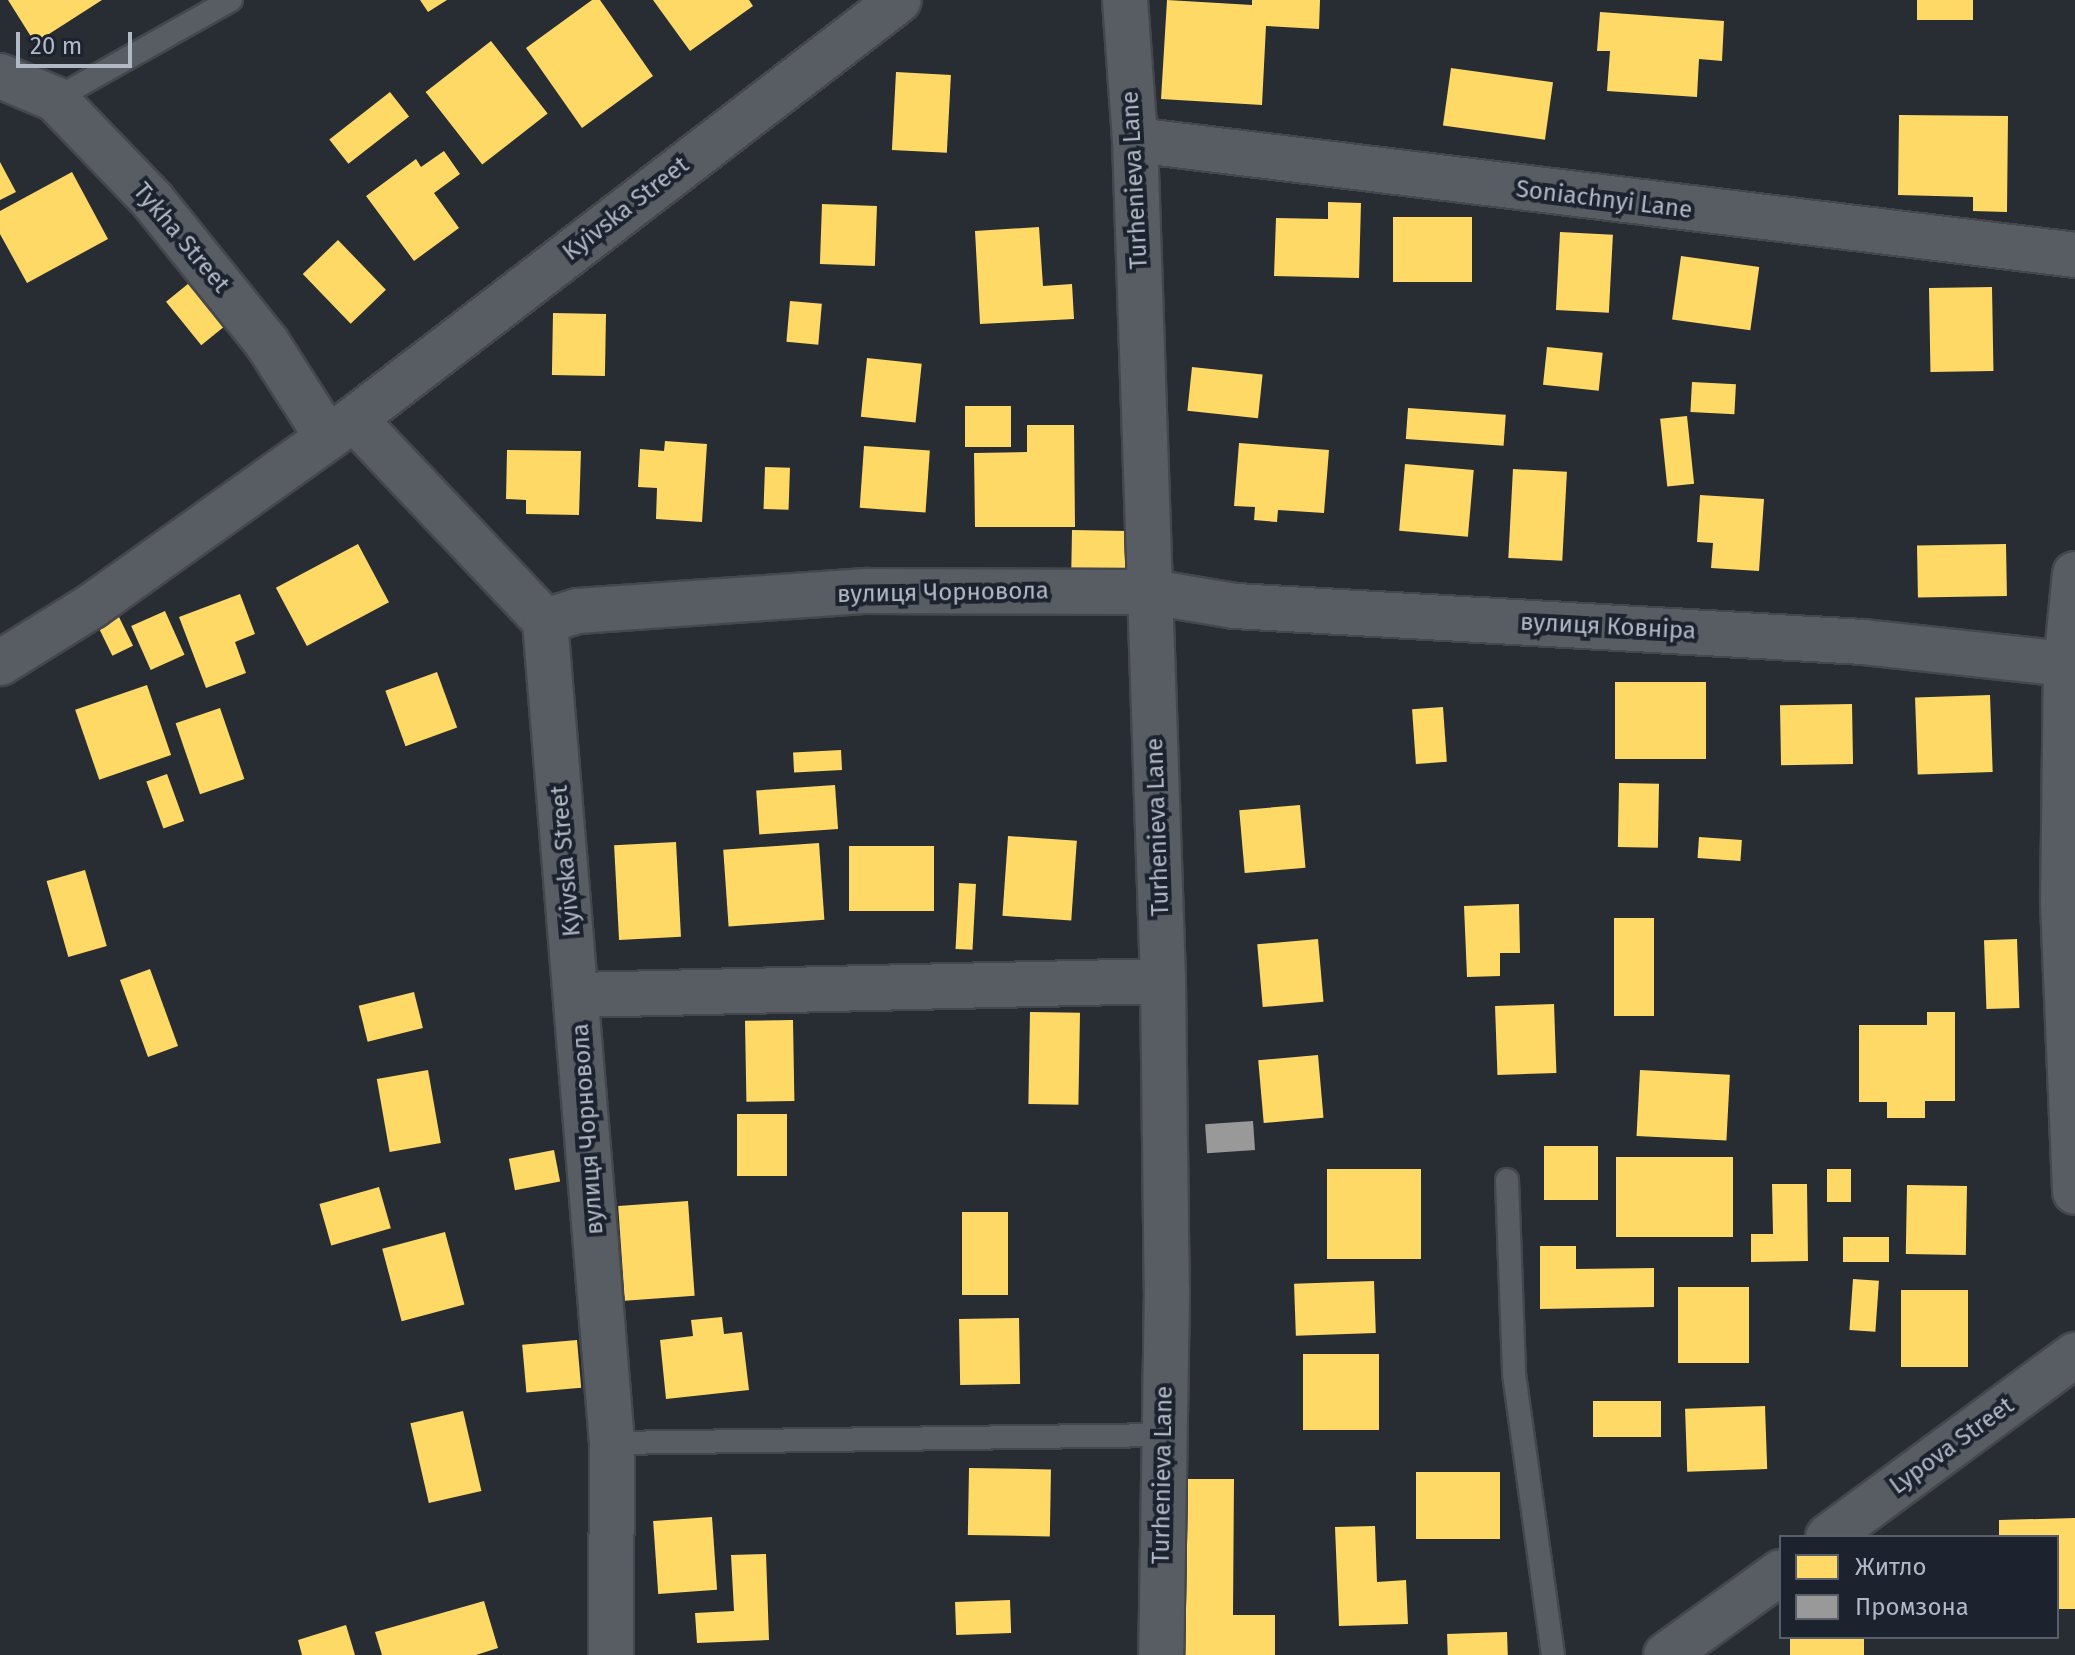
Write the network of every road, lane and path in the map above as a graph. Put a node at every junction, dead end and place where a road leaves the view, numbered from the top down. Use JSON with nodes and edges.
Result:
{"nodes":[{"id":1,"x":231,"y":0,"type":"edge"},
{"id":2,"x":899,"y":0,"type":"edge"},
{"id":3,"x":1125,"y":0,"type":"edge"},
{"id":4,"x":0,"y":76,"type":"edge"},
{"id":5,"x":55,"y":99,"type":"junction"},
{"id":6,"x":1135,"y":140,"type":"junction"},
{"id":7,"x":2075,"y":255,"type":"edge"},
{"id":8,"x":340,"y":428,"type":"junction"},
{"id":9,"x":2075,"y":574,"type":"edge"},
{"id":10,"x":1151,"y":592,"type":"junction"},
{"id":11,"x":545,"y":621,"type":"junction"},
{"id":12,"x":0,"y":663,"type":"edge"},
{"id":13,"x":2066,"y":664,"type":"junction"},
{"id":14,"x":1163,"y":981,"type":"junction"},
{"id":15,"x":577,"y":995,"type":"junction"},
{"id":16,"x":1507,"y":1180,"type":"dead end"},
{"id":17,"x":2075,"y":1192,"type":"edge"},
{"id":18,"x":2075,"y":1355,"type":"edge"},
{"id":19,"x":1163,"y":1435,"type":"junction"},
{"id":20,"x":612,"y":1443,"type":"junction"},
{"id":21,"x":1831,"y":1535,"type":"edge"},
{"id":22,"x":1779,"y":1573,"type":"edge"},
{"id":23,"x":611,"y":1655,"type":"edge"},
{"id":24,"x":1161,"y":1655,"type":"edge"},
{"id":25,"x":1553,"y":1655,"type":"edge"},
{"id":26,"x":1666,"y":1655,"type":"edge"}],
"edges":[{"from":1,"to":5,"type":"lane"},
{"from":2,"to":8,"type":"street","name":"Kyivska Street"},
{"from":3,"to":6,"type":"street","name":"Turhenieva Lane"},
{"from":4,"to":5,"type":"street","name":"Tykha Street"},
{"from":5,"to":8,"type":"street","name":"Tykha Street"},
{"from":6,"to":7,"type":"street","name":"Soniachnyi Lane"},
{"from":6,"to":10,"type":"street","name":"Turhenieva Lane"},
{"from":8,"to":11,"type":"street"},
{"from":8,"to":12,"type":"street","name":"Kyivska Street"},
{"from":9,"to":13,"type":"street"},
{"from":10,"to":11,"type":"street","name":"вулиця Чорновола"},
{"from":10,"to":13,"type":"street","name":"вулиця Ковніра"},
{"from":10,"to":14,"type":"street","name":"Turhenieva Lane"},
{"from":11,"to":15,"type":"street","name":"Kyivska Street"},
{"from":13,"to":17,"type":"street"},
{"from":14,"to":15,"type":"street","name":"вулиця Чорновола"},
{"from":14,"to":19,"type":"street","name":"Turhenieva Lane"},
{"from":15,"to":20,"type":"street","name":"вулиця Чорновола"},
{"from":16,"to":25,"type":"lane"},
{"from":18,"to":21,"type":"street","name":"Lypova Street"},
{"from":19,"to":20,"type":"lane"},
{"from":19,"to":24,"type":"street","name":"Turhenieva Lane"},
{"from":20,"to":23,"type":"street","name":"вулиця Чорновола"},
{"from":22,"to":26,"type":"street"}]}
